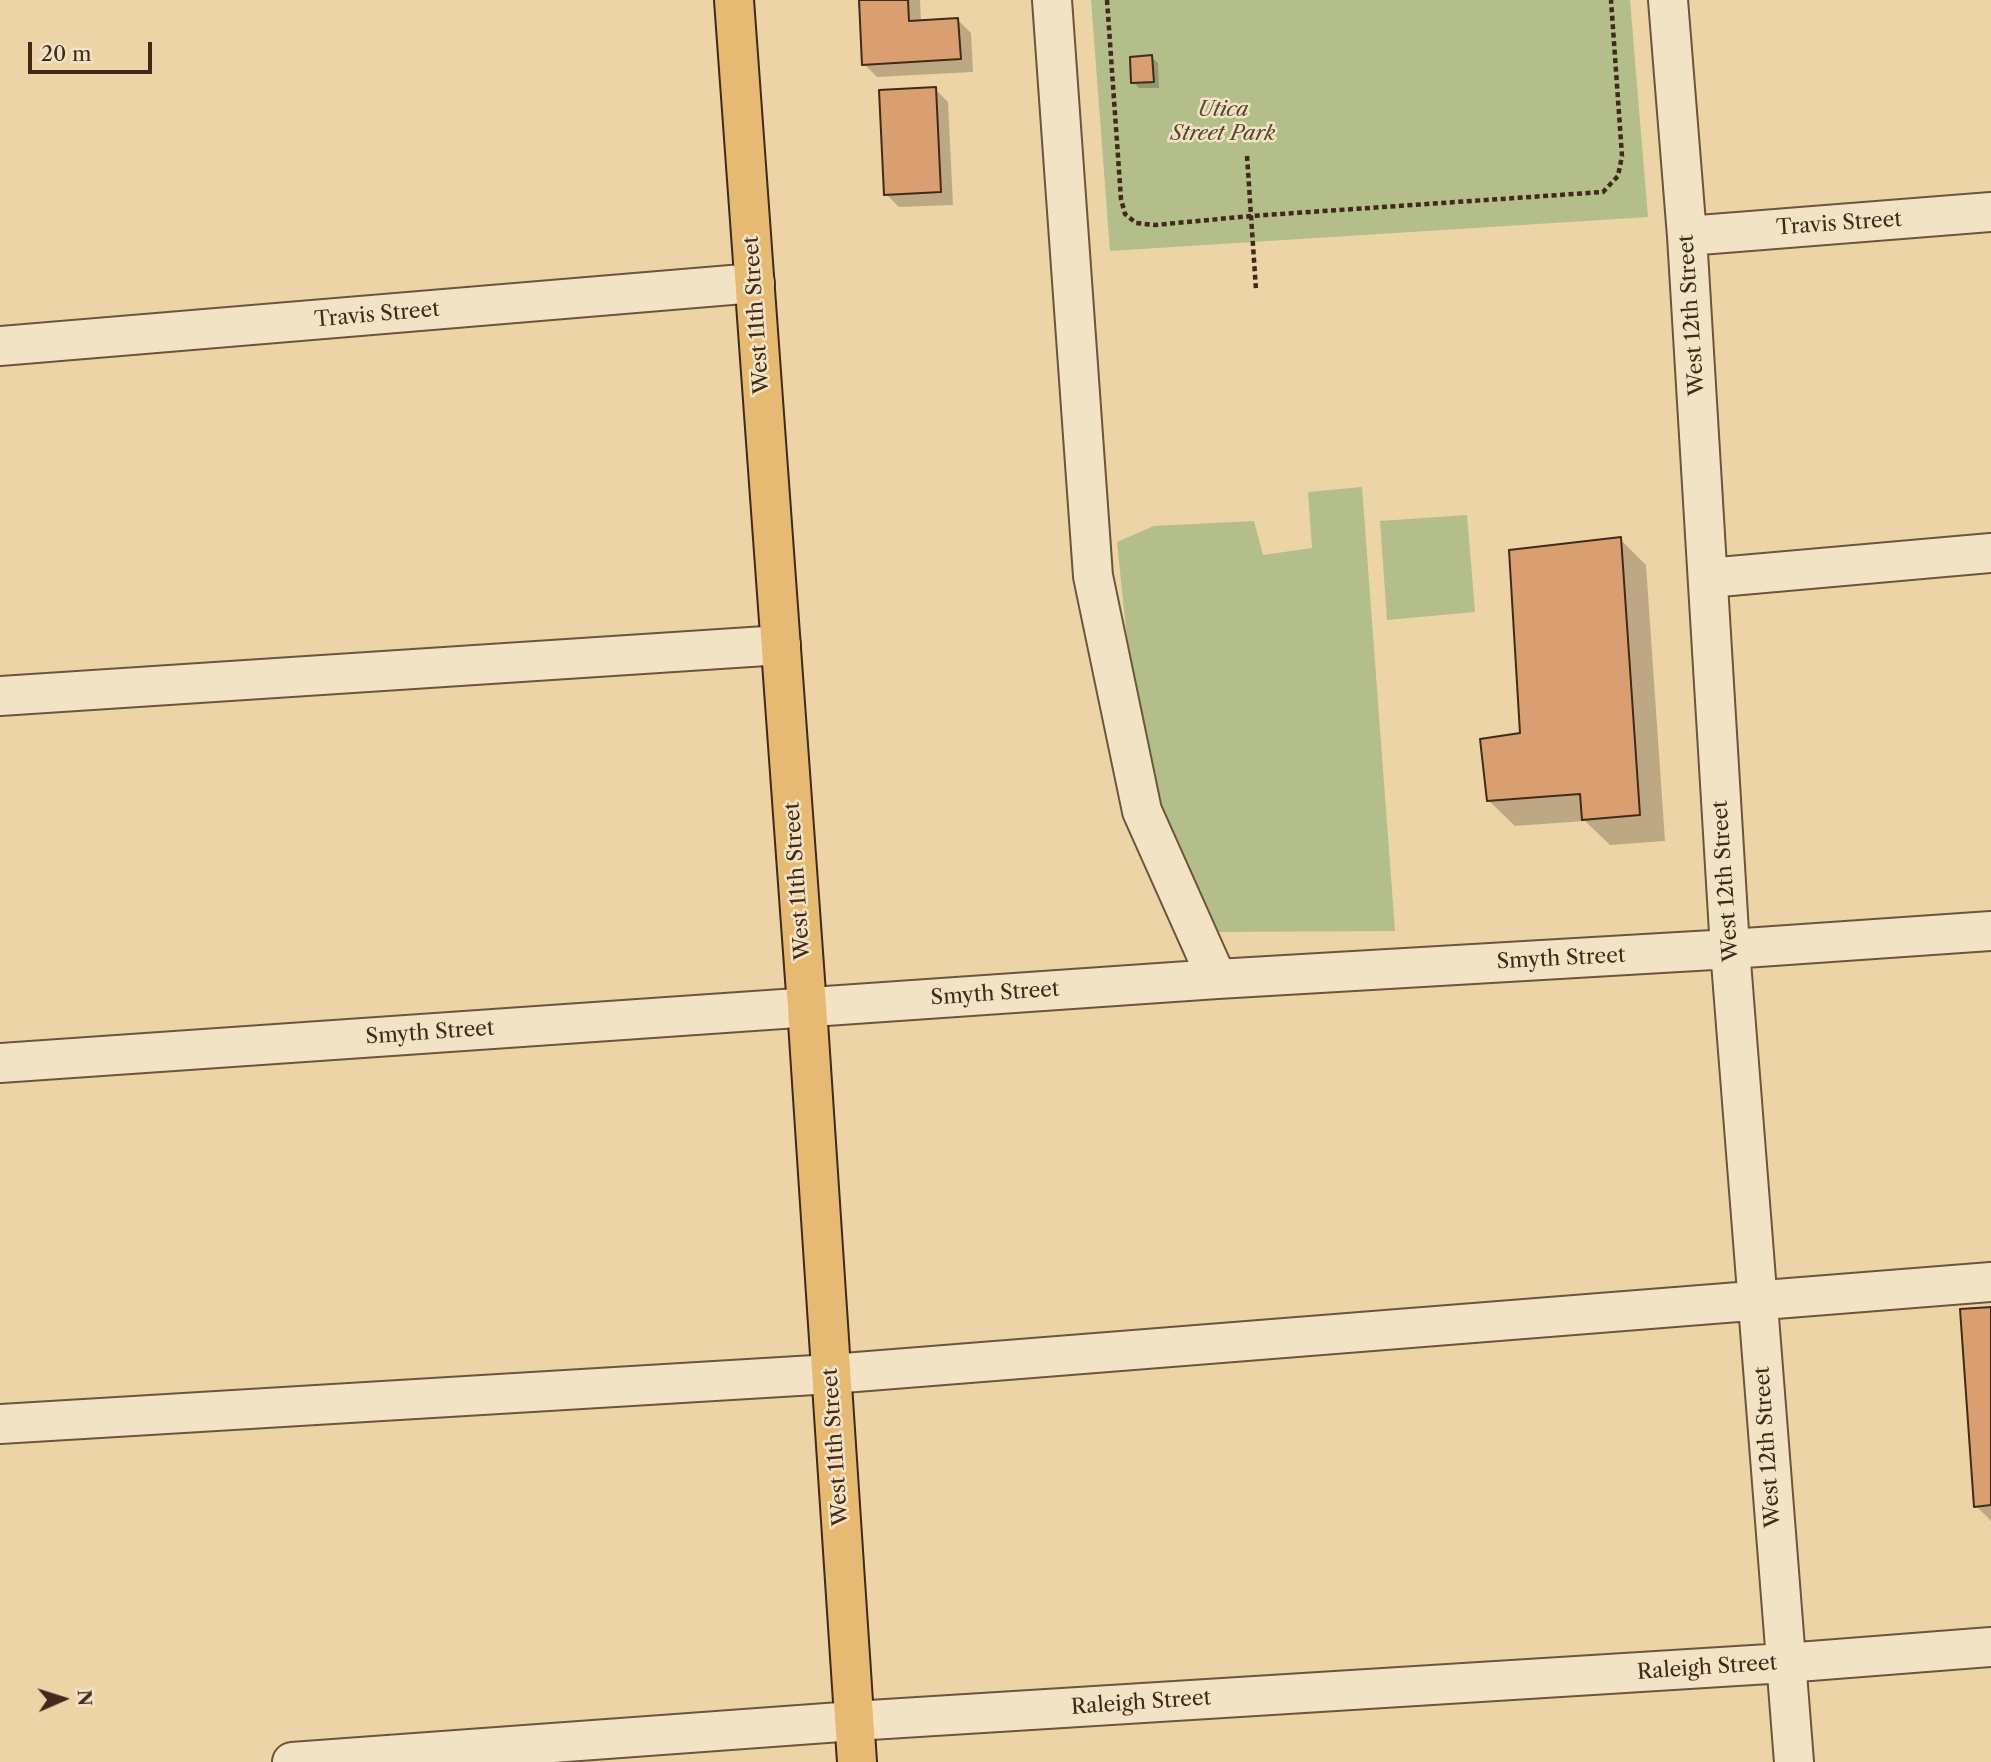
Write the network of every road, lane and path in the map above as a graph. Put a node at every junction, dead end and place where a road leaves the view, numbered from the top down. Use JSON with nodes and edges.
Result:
{"nodes":[{"id":1,"x":734,"y":0,"type":"edge"},
{"id":2,"x":1052,"y":0,"type":"edge"},
{"id":3,"x":1107,"y":0,"type":"edge"},
{"id":4,"x":1611,"y":0,"type":"edge"},
{"id":5,"x":1668,"y":0,"type":"edge"},
{"id":6,"x":1247,"y":156,"type":"dead end"},
{"id":7,"x":1991,"y":212,"type":"edge"},
{"id":8,"x":1251,"y":216,"type":"junction"},
{"id":9,"x":1687,"y":236,"type":"junction"},
{"id":10,"x":755,"y":283,"type":"junction"},
{"id":11,"x":1256,"y":290,"type":"dead end"},
{"id":12,"x":0,"y":346,"type":"edge"},
{"id":13,"x":1991,"y":553,"type":"edge"},
{"id":14,"x":1707,"y":578,"type":"junction"},
{"id":15,"x":781,"y":645,"type":"junction"},
{"id":16,"x":0,"y":696,"type":"edge"},
{"id":17,"x":1991,"y":931,"type":"edge"},
{"id":18,"x":1730,"y":949,"type":"junction"},
{"id":19,"x":1216,"y":979,"type":"junction"},
{"id":20,"x":807,"y":1007,"type":"junction"},
{"id":21,"x":0,"y":1063,"type":"edge"},
{"id":22,"x":1991,"y":1282,"type":"edge"},
{"id":23,"x":1757,"y":1301,"type":"junction"},
{"id":24,"x":831,"y":1374,"type":"junction"},
{"id":25,"x":0,"y":1424,"type":"edge"},
{"id":26,"x":1991,"y":1647,"type":"edge"},
{"id":27,"x":1785,"y":1663,"type":"junction"},
{"id":28,"x":854,"y":1721,"type":"junction"},
{"id":29,"x":292,"y":1762,"type":"edge"},
{"id":30,"x":857,"y":1762,"type":"edge"},
{"id":31,"x":1794,"y":1762,"type":"edge"}],
"edges":[{"from":1,"to":10,"type":"main road","name":"West 11th Street"},
{"from":2,"to":19,"type":"street"},
{"from":3,"to":8,"type":"path"},
{"from":4,"to":8,"type":"path"},
{"from":5,"to":9,"type":"street","name":"West 12th Street"},
{"from":6,"to":8,"type":"path"},
{"from":7,"to":9,"type":"street","name":"Travis Street"},
{"from":8,"to":11,"type":"path"},
{"from":9,"to":14,"type":"street","name":"West 12th Street"},
{"from":10,"to":12,"type":"street","name":"Travis Street"},
{"from":10,"to":15,"type":"main road","name":"West 11th Street"},
{"from":13,"to":14,"type":"street"},
{"from":14,"to":18,"type":"street","name":"West 12th Street"},
{"from":15,"to":16,"type":"street"},
{"from":15,"to":20,"type":"main road","name":"West 11th Street"},
{"from":17,"to":18,"type":"street","name":"Smyth Street"},
{"from":18,"to":19,"type":"street","name":"Smyth Street"},
{"from":18,"to":23,"type":"street","name":"West 12th Street"},
{"from":19,"to":20,"type":"street","name":"Smyth Street"},
{"from":20,"to":21,"type":"street","name":"Smyth Street"},
{"from":20,"to":24,"type":"main road","name":"West 11th Street"},
{"from":22,"to":23,"type":"street"},
{"from":23,"to":24,"type":"street"},
{"from":23,"to":27,"type":"street","name":"West 12th Street"},
{"from":24,"to":25,"type":"street"},
{"from":24,"to":28,"type":"main road","name":"West 11th Street"},
{"from":26,"to":27,"type":"street","name":"Raleigh Street"},
{"from":27,"to":28,"type":"street","name":"Raleigh Street"},
{"from":27,"to":31,"type":"street","name":"West 12th Street"},
{"from":28,"to":29,"type":"street","name":"Raleigh Street"},
{"from":28,"to":30,"type":"main road","name":"West 11th Street"}]}
